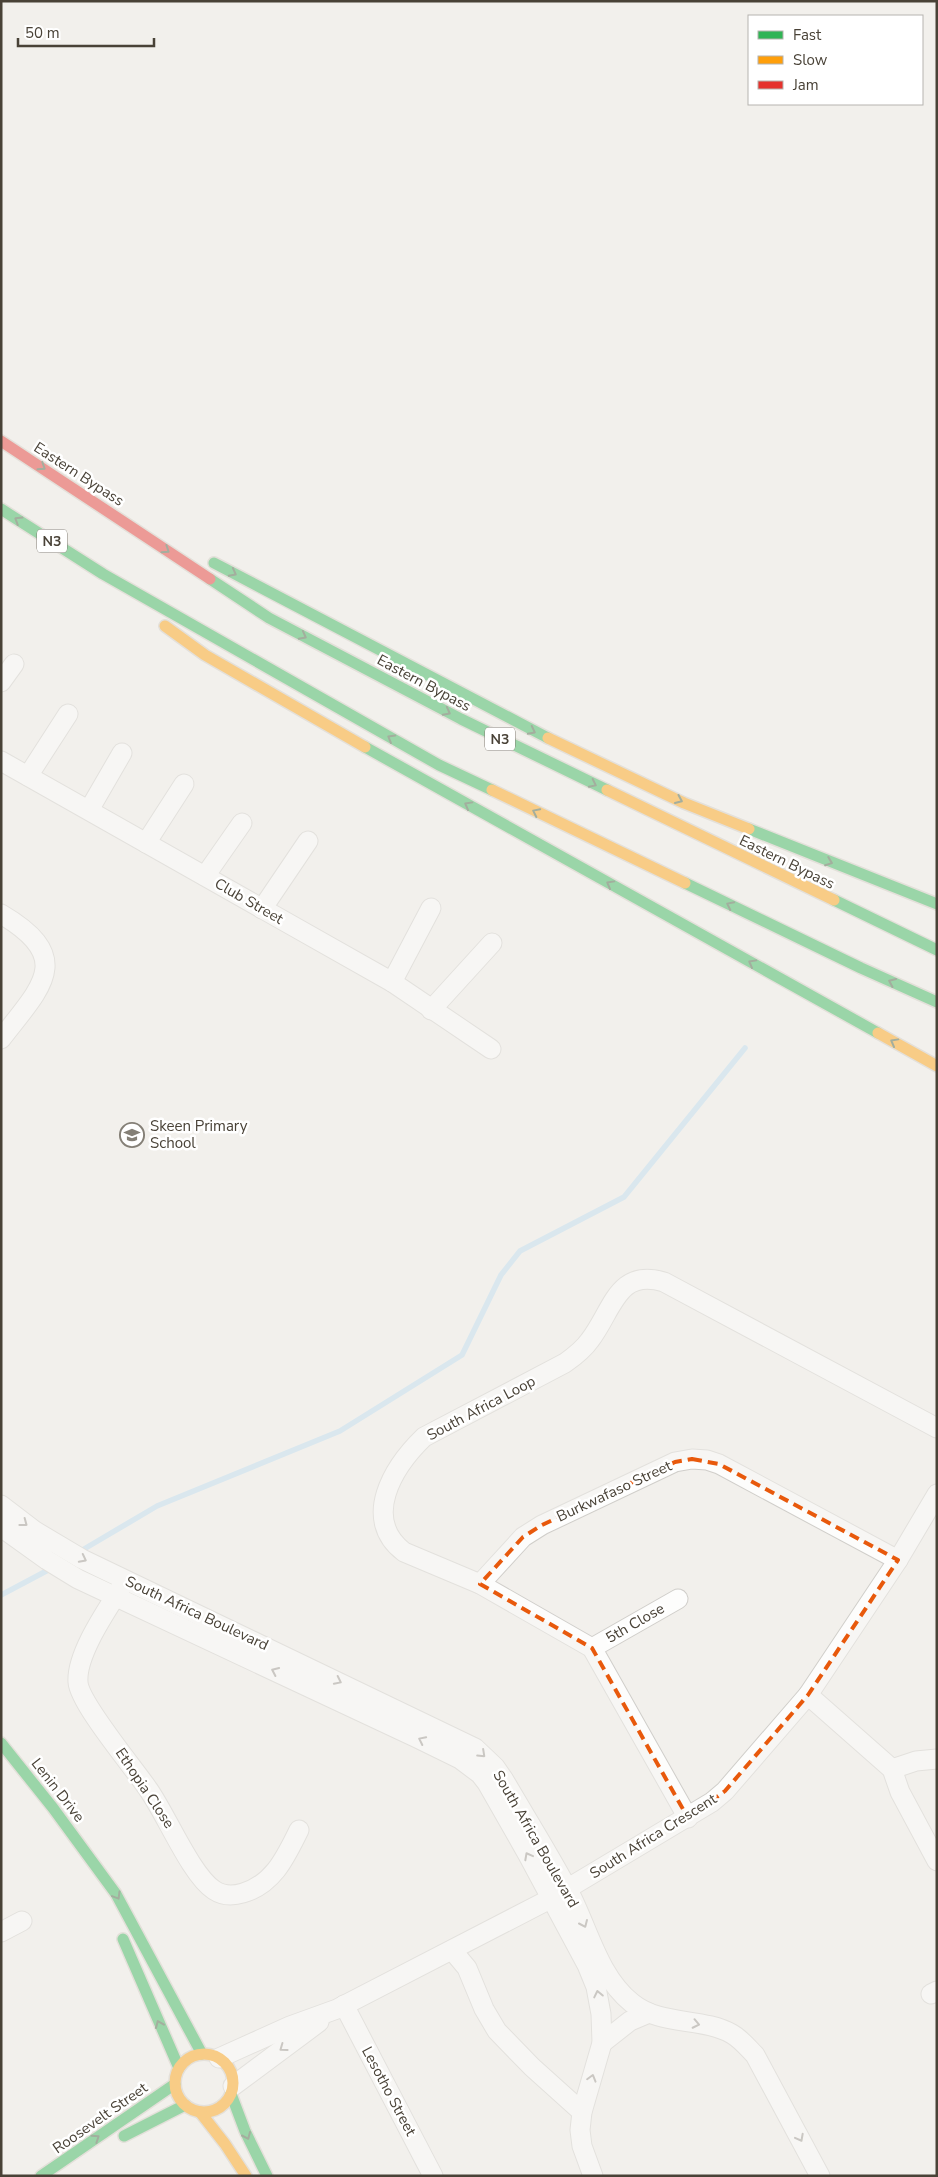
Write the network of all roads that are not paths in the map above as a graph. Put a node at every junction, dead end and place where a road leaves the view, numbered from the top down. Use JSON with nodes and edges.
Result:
{"nodes":[{"id":1,"x":1,"y":441,"type":"edge"},
{"id":2,"x":82,"y":493,"type":"junction"},
{"id":3,"x":1,"y":509,"type":"edge"},
{"id":4,"x":179,"y":544,"type":"dead end"},
{"id":5,"x":206,"y":558,"type":"dead end"},
{"id":6,"x":103,"y":574,"type":"junction"},
{"id":7,"x":14,"y":664,"type":"dead end"},
{"id":8,"x":1,"y":682,"type":"edge"},
{"id":9,"x":68,"y":714,"type":"dead end"},
{"id":10,"x":122,"y":753,"type":"dead end"},
{"id":11,"x":1,"y":761,"type":"edge"},
{"id":12,"x":28,"y":776,"type":"junction"},
{"id":13,"x":184,"y":784,"type":"dead end"},
{"id":14,"x":89,"y":810,"type":"junction"},
{"id":15,"x":242,"y":823,"type":"dead end"},
{"id":16,"x":308,"y":841,"type":"dead end"},
{"id":17,"x":146,"y":843,"type":"junction"},
{"id":18,"x":205,"y":876,"type":"junction"},
{"id":19,"x":937,"y":904,"type":"edge"},
{"id":20,"x":431,"y":908,"type":"dead end"},
{"id":21,"x":262,"y":909,"type":"junction"},
{"id":22,"x":1,"y":914,"type":"edge"},
{"id":23,"x":492,"y":943,"type":"dead end"},
{"id":24,"x":937,"y":950,"type":"edge"},
{"id":25,"x":392,"y":982,"type":"junction"},
{"id":26,"x":937,"y":1002,"type":"edge"},
{"id":27,"x":431,"y":1010,"type":"junction"},
{"id":28,"x":1,"y":1039,"type":"edge"},
{"id":29,"x":491,"y":1049,"type":"dead end"},
{"id":30,"x":937,"y":1066,"type":"edge"},
{"id":31,"x":937,"y":1428,"type":"edge"},
{"id":32,"x":937,"y":1494,"type":"edge"},
{"id":33,"x":1,"y":1505,"type":"edge"},
{"id":34,"x":1,"y":1527,"type":"edge"},
{"id":35,"x":898,"y":1560,"type":"junction"},
{"id":36,"x":123,"y":1578,"type":"junction"},
{"id":37,"x":480,"y":1584,"type":"junction"},
{"id":38,"x":115,"y":1596,"type":"junction"},
{"id":39,"x":678,"y":1599,"type":"dead end"},
{"id":40,"x":592,"y":1648,"type":"junction"},
{"id":41,"x":808,"y":1695,"type":"junction"},
{"id":42,"x":1,"y":1742,"type":"edge"},
{"id":43,"x":937,"y":1759,"type":"edge"},
{"id":44,"x":892,"y":1769,"type":"junction"},
{"id":45,"x":688,"y":1818,"type":"junction"},
{"id":46,"x":299,"y":1830,"type":"dead end"},
{"id":47,"x":90,"y":1856,"type":"junction"},
{"id":48,"x":937,"y":1861,"type":"edge"},
{"id":49,"x":568,"y":1889,"type":"junction"},
{"id":50,"x":550,"y":1899,"type":"junction"},
{"id":51,"x":111,"y":1910,"type":"dead end"},
{"id":52,"x":22,"y":1921,"type":"dead end"},
{"id":53,"x":119,"y":1928,"type":"dead end"},
{"id":54,"x":1,"y":1932,"type":"edge"},
{"id":55,"x":452,"y":1950,"type":"junction"},
{"id":56,"x":340,"y":2007,"type":"junction"},
{"id":57,"x":649,"y":2014,"type":"junction"},
{"id":58,"x":602,"y":2043,"type":"junction"},
{"id":59,"x":211,"y":2056,"type":"junction"},
{"id":60,"x":179,"y":2068,"type":"junction"},
{"id":61,"x":175,"y":2084,"type":"junction"},
{"id":62,"x":232,"y":2090,"type":"junction"},
{"id":63,"x":185,"y":2105,"type":"junction"},
{"id":64,"x":200,"y":2112,"type":"junction"},
{"id":65,"x":582,"y":2112,"type":"junction"},
{"id":66,"x":43,"y":2176,"type":"edge"},
{"id":67,"x":246,"y":2176,"type":"edge"},
{"id":68,"x":267,"y":2176,"type":"edge"},
{"id":69,"x":433,"y":2176,"type":"edge"},
{"id":70,"x":593,"y":2176,"type":"edge"},
{"id":71,"x":820,"y":2176,"type":"edge"}],
"edges":[{"from":1,"to":2,"type":"main road","name":"Eastern Bypass","number":"N3","one_way":true},
{"from":2,"to":4,"type":"main road"},
{"from":2,"to":24,"type":"main road","name":"Eastern Bypass","number":"N3","one_way":true},
{"from":6,"to":3,"type":"main road","number":"N3","one_way":true},
{"from":5,"to":19,"type":"main road","one_way":true},
{"from":26,"to":6,"type":"main road","number":"N3","one_way":true},
{"from":30,"to":6,"type":"main road","one_way":true},
{"from":7,"to":8,"type":"street"},
{"from":9,"to":12,"type":"street"},
{"from":10,"to":14,"type":"street"},
{"from":11,"to":12,"type":"street","name":"Club Street"},
{"from":12,"to":14,"type":"street","name":"Club Street"},
{"from":13,"to":17,"type":"street"},
{"from":14,"to":17,"type":"street","name":"Club Street"},
{"from":15,"to":18,"type":"street"},
{"from":16,"to":21,"type":"street"},
{"from":17,"to":18,"type":"street","name":"Club Street"},
{"from":18,"to":21,"type":"street","name":"Club Street"},
{"from":20,"to":25,"type":"street"},
{"from":21,"to":25,"type":"street","name":"Club Street"},
{"from":22,"to":28,"type":"street"},
{"from":23,"to":27,"type":"street"},
{"from":25,"to":27,"type":"street","name":"Club Street"},
{"from":27,"to":29,"type":"street","name":"Club Street"},
{"from":31,"to":37,"type":"street","name":"South Africa Loop"},
{"from":32,"to":35,"type":"street","name":"South Africa Crescent"},
{"from":33,"to":36,"type":"street","name":"South Africa Boulevard","one_way":true},
{"from":34,"to":38,"type":"street","name":"South Africa Boulevard"},
{"from":35,"to":37,"type":"street","name":"Burkwafaso Street"},
{"from":35,"to":41,"type":"street","name":"South Africa Crescent"},
{"from":36,"to":38,"type":"street","name":"Ethopia Close"},
{"from":36,"to":49,"type":"street","name":"South Africa Boulevard","one_way":true},
{"from":37,"to":40,"type":"street","name":"South Africa Loop"},
{"from":38,"to":46,"type":"street","name":"Ethopia Close"},
{"from":50,"to":38,"type":"street","name":"South Africa Boulevard","one_way":true},
{"from":39,"to":40,"type":"street","name":"5th Close"},
{"from":40,"to":45,"type":"street"},
{"from":41,"to":44,"type":"street"},
{"from":41,"to":45,"type":"street","name":"South Africa Crescent"},
{"from":42,"to":47,"type":"main road","name":"Lenin Drive"},
{"from":43,"to":44,"type":"street"},
{"from":44,"to":48,"type":"street"},
{"from":45,"to":49,"type":"street","name":"South Africa Crescent"},
{"from":47,"to":51,"type":"main road"},
{"from":47,"to":59,"type":"main road","one_way":true},
{"from":49,"to":50,"type":"street","name":"South Africa Crescent"},
{"from":49,"to":57,"type":"street","name":"South Africa Boulevard","one_way":true},
{"from":50,"to":55,"type":"street","name":"South Africa Crescent"},
{"from":58,"to":50,"type":"street","name":"South Africa Boulevard","one_way":true},
{"from":52,"to":54,"type":"street"},
{"from":60,"to":53,"type":"main road","one_way":true},
{"from":55,"to":56,"type":"street","name":"South Africa Crescent"},
{"from":55,"to":65,"type":"street"},
{"from":56,"to":59,"type":"street","name":"South Africa Crescent"},
{"from":56,"to":62,"type":"street","name":"South Africa Crescent","one_way":true},
{"from":56,"to":69,"type":"street","name":"Lesotho Street"},
{"from":57,"to":58,"type":"street"},
{"from":57,"to":71,"type":"street","name":"South Africa Boulevard","one_way":true},
{"from":65,"to":58,"type":"street","name":"South Africa Boulevard","one_way":true},
{"from":59,"to":60,"type":"main road"},
{"from":59,"to":62,"type":"main road"},
{"from":60,"to":61,"type":"main road"},
{"from":61,"to":63,"type":"main road"},
{"from":66,"to":61,"type":"main road","name":"Roosevelt Street","one_way":true},
{"from":62,"to":64,"type":"main road"},
{"from":62,"to":68,"type":"main road","one_way":true},
{"from":63,"to":64,"type":"main road"},
{"from":63,"to":66,"type":"main road","name":"Roosevelt Street"},
{"from":64,"to":67,"type":"main road"},
{"from":65,"to":70,"type":"street","name":"South Africa Boulevard"}]}
